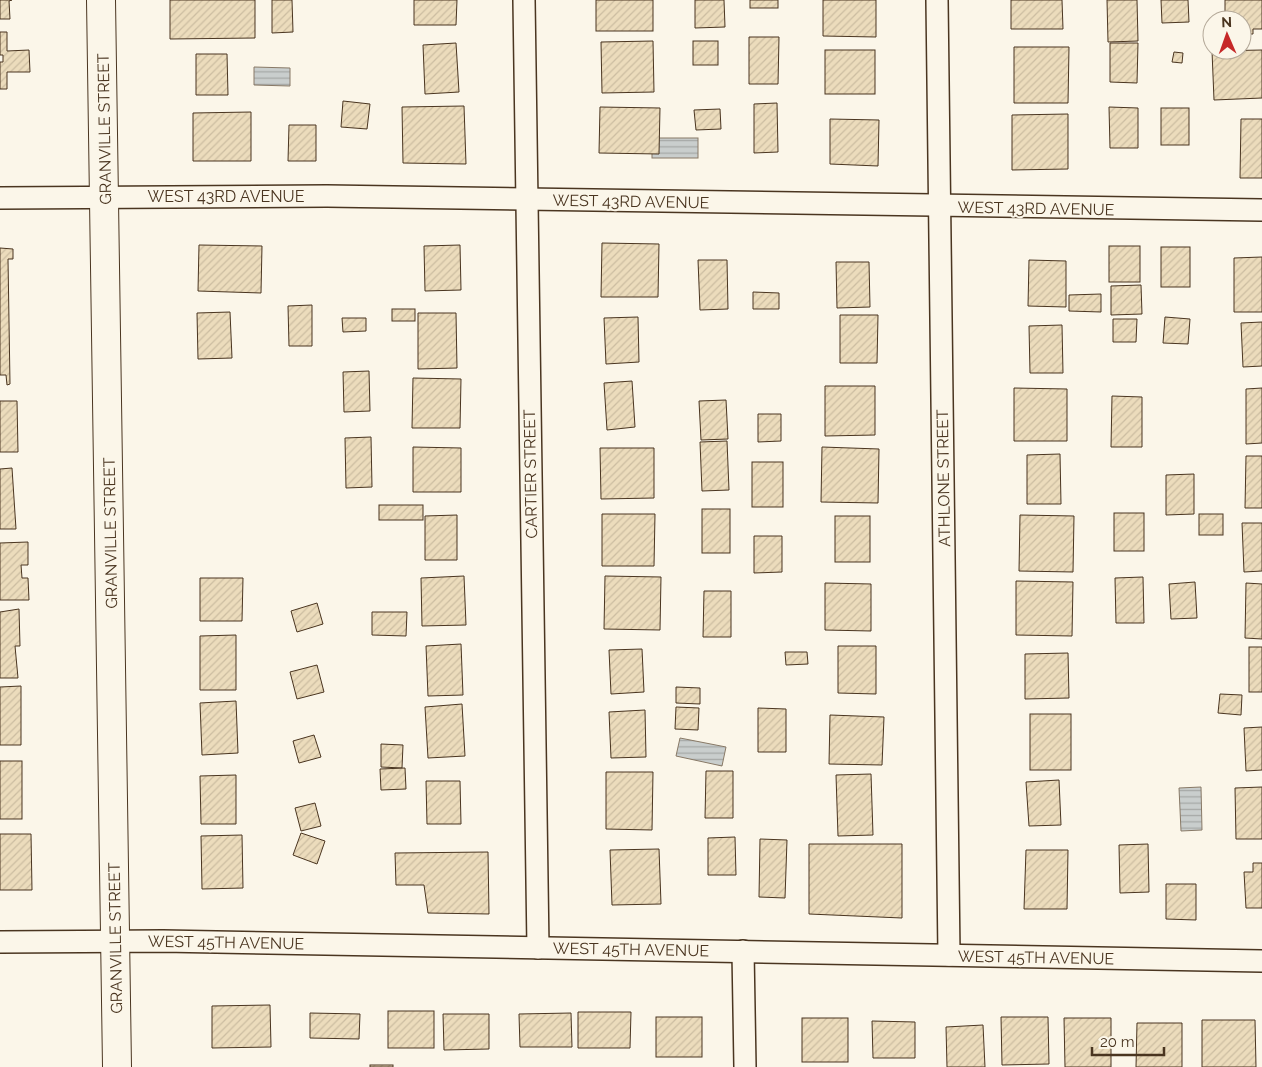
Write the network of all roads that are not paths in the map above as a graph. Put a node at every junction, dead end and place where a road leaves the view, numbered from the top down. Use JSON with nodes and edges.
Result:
{"nodes":[{"id":1,"x":102,"y":0,"type":"edge"},
{"id":2,"x":524,"y":0,"type":"edge"},
{"id":3,"x":938,"y":0,"type":"edge"},
{"id":4,"x":106,"y":197,"type":"junction"},
{"id":5,"x":0,"y":198,"type":"edge"},
{"id":6,"x":526,"y":199,"type":"junction"},
{"id":7,"x":940,"y":206,"type":"junction"},
{"id":8,"x":1262,"y":210,"type":"edge"},
{"id":9,"x":115,"y":941,"type":"junction"},
{"id":10,"x":0,"y":942,"type":"edge"},
{"id":11,"x":538,"y":948,"type":"junction"},
{"id":12,"x":743,"y":951,"type":"junction"},
{"id":13,"x":949,"y":955,"type":"junction"},
{"id":14,"x":1262,"y":961,"type":"edge"},
{"id":15,"x":117,"y":1067,"type":"edge"},
{"id":16,"x":745,"y":1067,"type":"edge"}],
"edges":[{"from":1,"to":4,"type":"highway","name":"GRANVILLE STREET"},
{"from":2,"to":6,"type":"street","name":"CARTIER STREET"},
{"from":3,"to":7,"type":"street","name":"ATHLONE STREET"},
{"from":4,"to":5,"type":"street","name":"WEST 43RD AVENUE"},
{"from":4,"to":6,"type":"street","name":"WEST 43RD AVENUE"},
{"from":4,"to":9,"type":"highway","name":"GRANVILLE STREET"},
{"from":6,"to":7,"type":"street","name":"WEST 43RD AVENUE"},
{"from":6,"to":11,"type":"street","name":"CARTIER STREET"},
{"from":7,"to":8,"type":"street","name":"WEST 43RD AVENUE"},
{"from":7,"to":13,"type":"street","name":"ATHLONE STREET"},
{"from":9,"to":10,"type":"street","name":"WEST 45TH AVENUE"},
{"from":9,"to":11,"type":"street","name":"WEST 45TH AVENUE"},
{"from":9,"to":15,"type":"highway","name":"GRANVILLE STREET"},
{"from":11,"to":12,"type":"street","name":"WEST 45TH AVENUE"},
{"from":12,"to":13,"type":"street","name":"WEST 45TH AVENUE"},
{"from":12,"to":16,"type":"street"},
{"from":13,"to":14,"type":"street","name":"WEST 45TH AVENUE"}]}
